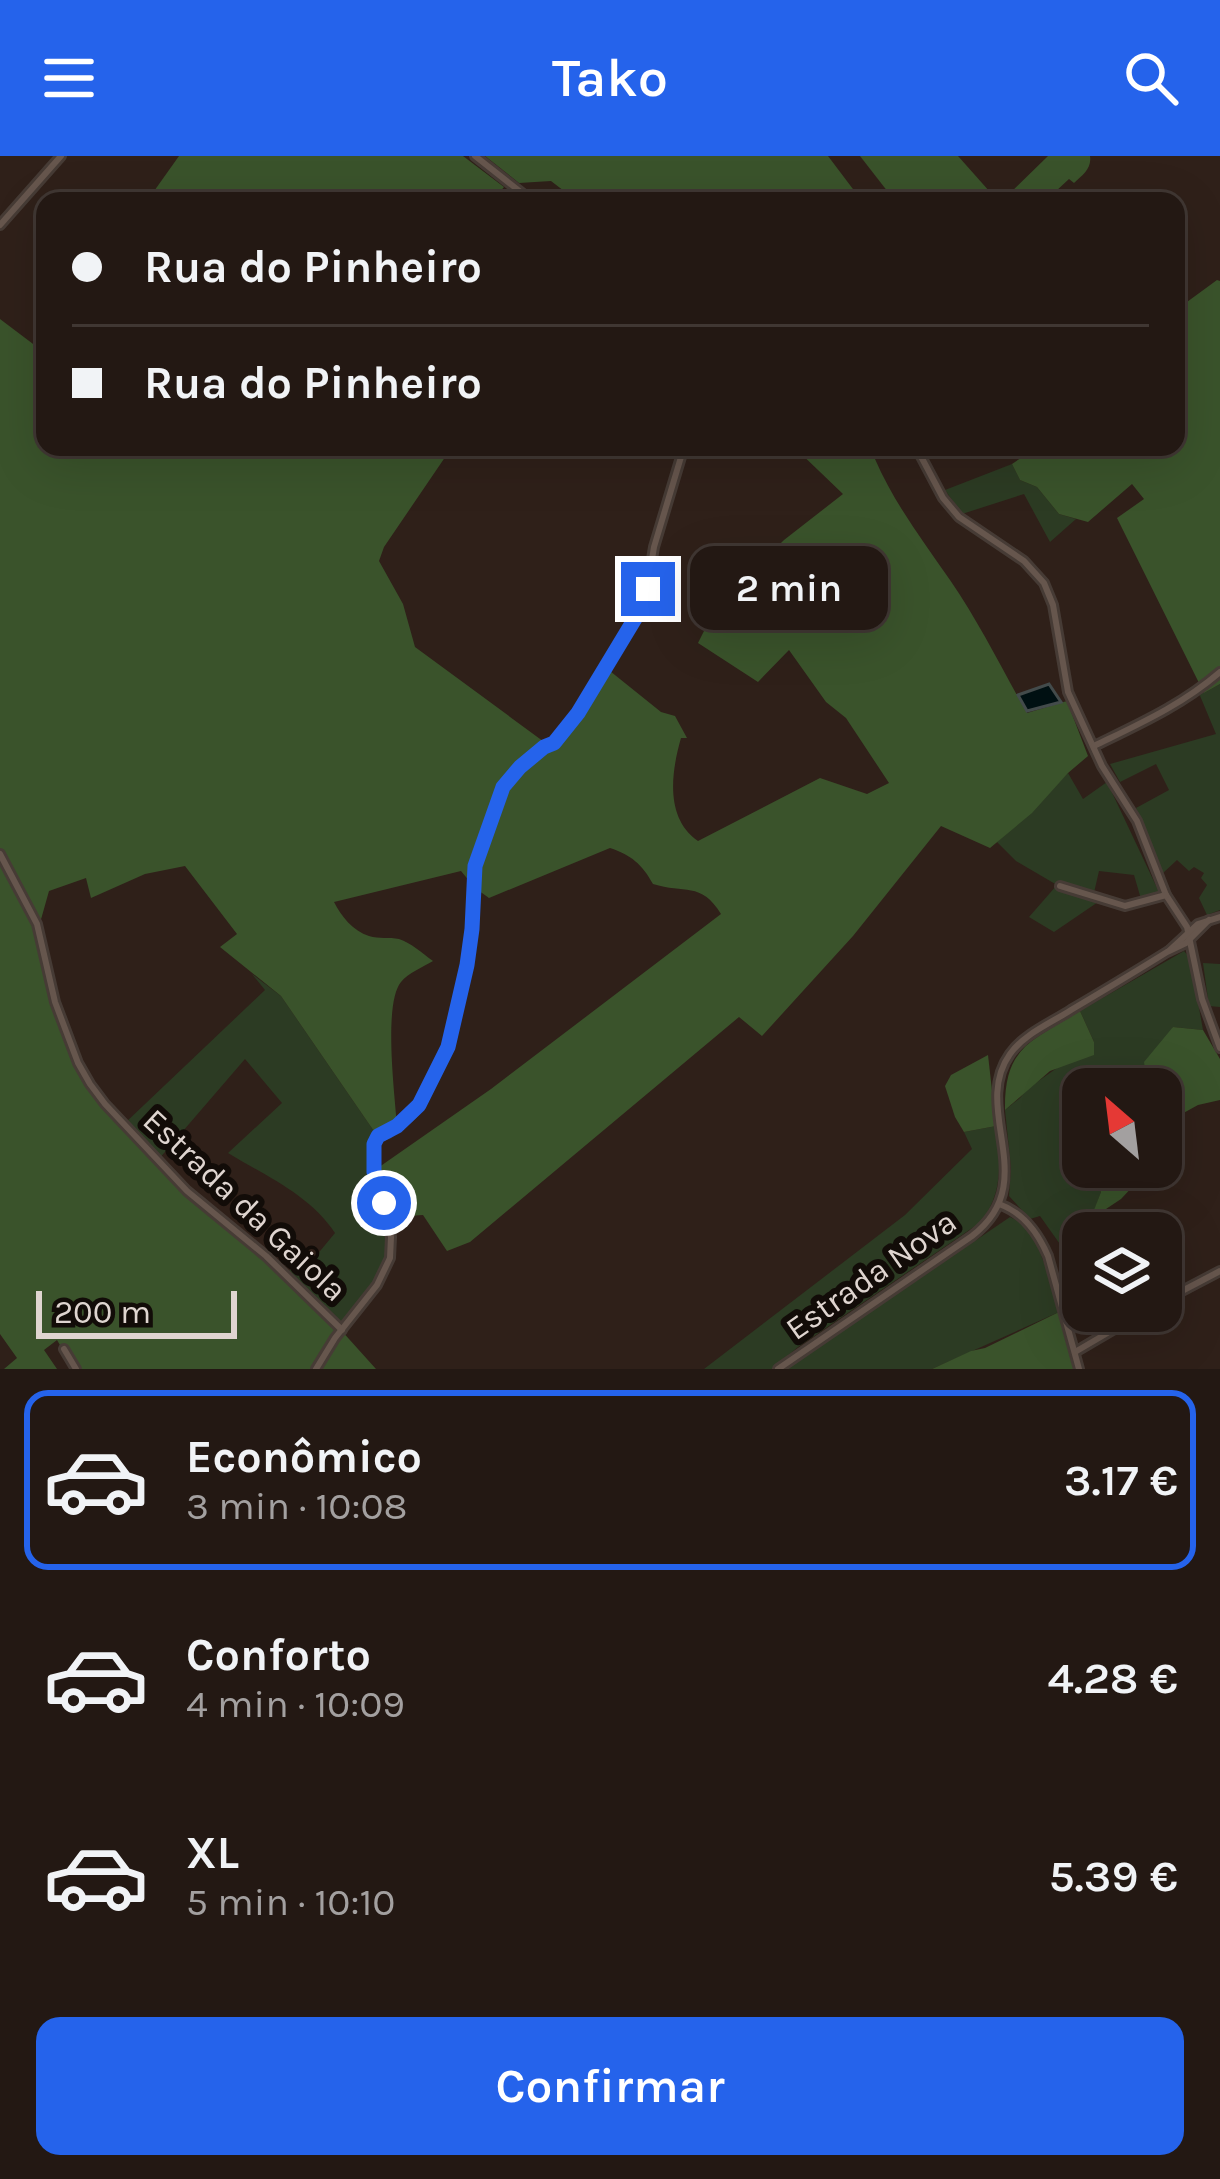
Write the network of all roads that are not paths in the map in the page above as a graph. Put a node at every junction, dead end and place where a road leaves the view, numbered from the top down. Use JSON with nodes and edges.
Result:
{"nodes":[{"id":1,"x":61,"y":156,"type":"edge"},
{"id":2,"x":475,"y":156,"type":"edge"},
{"id":3,"x":521,"y":192,"type":"edge"},
{"id":4,"x":0,"y":225,"type":"edge"},
{"id":5,"x":681,"y":456,"type":"edge"},
{"id":6,"x":921,"y":456,"type":"edge"},
{"id":7,"x":1220,"y":672,"type":"edge"},
{"id":8,"x":1093,"y":747,"type":"junction"},
{"id":9,"x":0,"y":854,"type":"edge"},
{"id":10,"x":1060,"y":886,"type":"dead end"},
{"id":11,"x":1166,"y":895,"type":"junction"},
{"id":12,"x":1220,"y":917,"type":"edge"},
{"id":13,"x":1190,"y":935,"type":"junction"},
{"id":14,"x":1220,"y":1048,"type":"edge"},
{"id":15,"x":999,"y":1204,"type":"junction"},
{"id":16,"x":1220,"y":1271,"type":"edge"},
{"id":17,"x":1182,"y":1291,"type":"edge"},
{"id":18,"x":342,"y":1330,"type":"junction"},
{"id":19,"x":1110,"y":1332,"type":"edge"},
{"id":20,"x":64,"y":1349,"type":"dead end"},
{"id":21,"x":1076,"y":1352,"type":"junction"},
{"id":22,"x":73,"y":1368,"type":"edge"},
{"id":23,"x":316,"y":1369,"type":"edge"},
{"id":24,"x":778,"y":1369,"type":"edge"},
{"id":25,"x":1078,"y":1369,"type":"edge"}],
"edges":[{"from":1,"to":4,"type":"street"},
{"from":2,"to":3,"type":"street"},
{"from":5,"to":18,"type":"street"},
{"from":6,"to":8,"type":"street"},
{"from":7,"to":8,"type":"street"},
{"from":8,"to":11,"type":"street"},
{"from":9,"to":18,"type":"street","name":"Estrada da Gaiola"},
{"from":10,"to":11,"type":"street"},
{"from":11,"to":13,"type":"street"},
{"from":12,"to":13,"type":"street","name":"Estrada Nova"},
{"from":13,"to":14,"type":"street"},
{"from":13,"to":15,"type":"street","name":"Estrada Nova"},
{"from":15,"to":21,"type":"street"},
{"from":15,"to":24,"type":"street","name":"Estrada Nova"},
{"from":16,"to":17,"type":"street"},
{"from":18,"to":23,"type":"street"},
{"from":19,"to":21,"type":"street"},
{"from":20,"to":22,"type":"street"},
{"from":21,"to":25,"type":"street"}]}
